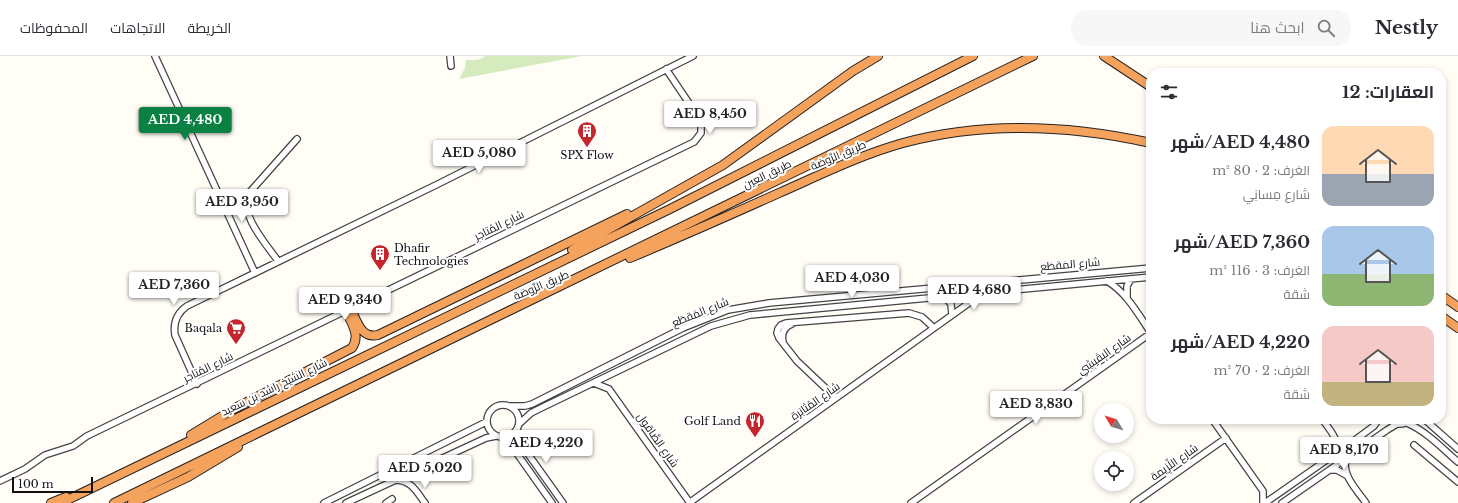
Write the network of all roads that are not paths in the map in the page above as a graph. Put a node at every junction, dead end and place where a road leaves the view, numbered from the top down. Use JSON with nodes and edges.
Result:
{"nodes":[{"id":1,"x":155,"y":56,"type":"edge"},
{"id":2,"x":450,"y":56,"type":"edge"},
{"id":3,"x":693,"y":56,"type":"edge"},
{"id":4,"x":878,"y":56,"type":"edge"},
{"id":5,"x":973,"y":56,"type":"edge"},
{"id":6,"x":1033,"y":56,"type":"edge"},
{"id":7,"x":1104,"y":56,"type":"edge"},
{"id":8,"x":451,"y":66,"type":"dead end"},
{"id":9,"x":666,"y":69,"type":"junction"},
{"id":10,"x":1146,"y":83,"type":"edge"},
{"id":11,"x":297,"y":138,"type":"dead end"},
{"id":12,"x":1146,"y":142,"type":"edge"},
{"id":13,"x":698,"y":180,"type":"junction"},
{"id":14,"x":278,"y":261,"type":"junction"},
{"id":15,"x":1146,"y":268,"type":"edge"},
{"id":16,"x":255,"y":273,"type":"junction"},
{"id":17,"x":1060,"y":275,"type":"junction"},
{"id":18,"x":1146,"y":278,"type":"edge"},
{"id":19,"x":1131,"y":279,"type":"junction"},
{"id":20,"x":1107,"y":281,"type":"junction"},
{"id":21,"x":1054,"y":286,"type":"junction"},
{"id":22,"x":496,"y":292,"type":"junction"},
{"id":23,"x":984,"y":292,"type":"junction"},
{"id":24,"x":863,"y":294,"type":"junction"},
{"id":25,"x":944,"y":296,"type":"junction"},
{"id":26,"x":1127,"y":297,"type":"junction"},
{"id":27,"x":1446,"y":299,"type":"edge"},
{"id":28,"x":862,"y":304,"type":"junction"},
{"id":29,"x":1458,"y":307,"type":"edge"},
{"id":30,"x":348,"y":310,"type":"junction"},
{"id":31,"x":510,"y":310,"type":"junction"},
{"id":32,"x":952,"y":315,"type":"junction"},
{"id":33,"x":1446,"y":320,"type":"edge"},
{"id":34,"x":1146,"y":326,"type":"edge"},
{"id":35,"x":934,"y":328,"type":"junction"},
{"id":36,"x":1458,"y":328,"type":"edge"},
{"id":37,"x":1146,"y":337,"type":"edge"},
{"id":38,"x":613,"y":373,"type":"junction"},
{"id":39,"x":594,"y":383,"type":"junction"},
{"id":40,"x":197,"y":384,"type":"junction"},
{"id":41,"x":609,"y":389,"type":"junction"},
{"id":42,"x":836,"y":398,"type":"junction"},
{"id":43,"x":511,"y":406,"type":"junction"},
{"id":44,"x":486,"y":422,"type":"junction"},
{"id":45,"x":1216,"y":424,"type":"edge"},
{"id":46,"x":1326,"y":424,"type":"edge"},
{"id":47,"x":1375,"y":424,"type":"edge"},
{"id":48,"x":1397,"y":424,"type":"edge"},
{"id":49,"x":1409,"y":424,"type":"edge"},
{"id":50,"x":1430,"y":424,"type":"edge"},
{"id":51,"x":518,"y":427,"type":"junction"},
{"id":52,"x":258,"y":433,"type":"junction"},
{"id":53,"x":499,"y":437,"type":"junction"},
{"id":54,"x":1226,"y":438,"type":"junction"},
{"id":55,"x":1337,"y":440,"type":"junction"},
{"id":56,"x":1351,"y":443,"type":"junction"},
{"id":57,"x":1414,"y":445,"type":"dead end"},
{"id":58,"x":1458,"y":449,"type":"edge"},
{"id":59,"x":1336,"y":454,"type":"junction"},
{"id":60,"x":1346,"y":458,"type":"junction"},
{"id":61,"x":1458,"y":462,"type":"edge"},
{"id":62,"x":139,"y":465,"type":"junction"},
{"id":63,"x":1330,"y":470,"type":"junction"},
{"id":64,"x":414,"y":471,"type":"junction"},
{"id":65,"x":124,"y":472,"type":"junction"},
{"id":66,"x":1346,"y":475,"type":"junction"},
{"id":67,"x":0,"y":480,"type":"edge"},
{"id":68,"x":393,"y":480,"type":"junction"},
{"id":69,"x":1458,"y":482,"type":"edge"},
{"id":70,"x":412,"y":485,"type":"junction"},
{"id":71,"x":1263,"y":491,"type":"junction"},
{"id":72,"x":1278,"y":494,"type":"junction"},
{"id":73,"x":392,"y":499,"type":"dead end"},
{"id":74,"x":51,"y":503,"type":"edge"},
{"id":75,"x":62,"y":503,"type":"edge"},
{"id":76,"x":114,"y":503,"type":"edge"},
{"id":77,"x":132,"y":503,"type":"edge"},
{"id":78,"x":327,"y":503,"type":"edge"},
{"id":79,"x":346,"y":503,"type":"edge"},
{"id":80,"x":386,"y":503,"type":"edge"},
{"id":81,"x":425,"y":503,"type":"edge"},
{"id":82,"x":552,"y":503,"type":"edge"},
{"id":83,"x":563,"y":503,"type":"edge"},
{"id":84,"x":689,"y":503,"type":"edge"},
{"id":85,"x":911,"y":503,"type":"edge"},
{"id":86,"x":1134,"y":503,"type":"edge"},
{"id":87,"x":1264,"y":503,"type":"edge"},
{"id":88,"x":1282,"y":503,"type":"edge"},
{"id":89,"x":1366,"y":503,"type":"edge"}],
"edges":[{"from":1,"to":16,"type":"street"},
{"from":2,"to":8,"type":"street"},
{"from":3,"to":9,"type":"street"},
{"from":4,"to":13,"type":"highway","name":"طريق الرَّوضة"},
{"from":5,"to":22,"type":"highway","name":"طريق العين"},
{"from":6,"to":31,"type":"highway","name":"طريق العين"},
{"from":7,"to":10,"type":"highway"},
{"from":9,"to":14,"type":"street"},
{"from":9,"to":30,"type":"street","name":"شارع المُتاجر"},
{"from":11,"to":14,"type":"street"},
{"from":12,"to":31,"type":"highway","name":"طريق الرَّوضة"},
{"from":13,"to":22,"type":"highway","name":"طريق الرَّوضة"},
{"from":13,"to":30,"type":"highway"},
{"from":14,"to":16,"type":"street"},
{"from":15,"to":17,"type":"street","name":"شارع المَقطَع"},
{"from":16,"to":40,"type":"street"},
{"from":17,"to":21,"type":"street"},
{"from":17,"to":24,"type":"street","name":"شارع المَقطَع"},
{"from":18,"to":19,"type":"street","name":"شارع المَقطَع"},
{"from":19,"to":20,"type":"street","name":"شارع المَقطَع"},
{"from":19,"to":26,"type":"street"},
{"from":20,"to":21,"type":"street","name":"شارع المَقطَع"},
{"from":20,"to":26,"type":"street"},
{"from":21,"to":23,"type":"street","name":"شارع المَقطَع"},
{"from":22,"to":62,"type":"highway","name":"شارع الشيخ راشد بن سعيد"},
{"from":23,"to":25,"type":"street","name":"شارع المَقطَع"},
{"from":23,"to":32,"type":"street","name":"شارع المُثابَرة"},
{"from":24,"to":28,"type":"street"},
{"from":24,"to":43,"type":"street","name":"شارع المَقطَع"},
{"from":25,"to":28,"type":"street","name":"شارع المَقطَع"},
{"from":25,"to":32,"type":"street"},
{"from":26,"to":34,"type":"street"},
{"from":27,"to":29,"type":"highway"},
{"from":28,"to":38,"type":"street","name":"شارع المَقطَع"},
{"from":30,"to":40,"type":"street","name":"شارع المُتاجر"},
{"from":30,"to":62,"type":"highway"},
{"from":31,"to":52,"type":"highway"},
{"from":32,"to":35,"type":"street","name":"شارع المُثابَرة"},
{"from":33,"to":36,"type":"highway"},
{"from":35,"to":42,"type":"street","name":"شارع المُثابَرة"},
{"from":35,"to":42,"type":"street"},
{"from":37,"to":85,"type":"street","name":"شارع البِقَيشِي"},
{"from":38,"to":39,"type":"street","name":"شارع المَقطَع"},
{"from":38,"to":41,"type":"street"},
{"from":39,"to":41,"type":"street"},
{"from":39,"to":51,"type":"street","name":"شارع المَقطَع"},
{"from":40,"to":67,"type":"street","name":"شارع المُتاجر"},
{"from":41,"to":84,"type":"street","name":"شارع الصَّاقول"},
{"from":42,"to":84,"type":"street","name":"شارع المُثابَرة"},
{"from":43,"to":44,"type":"street"},
{"from":43,"to":51,"type":"street"},
{"from":44,"to":53,"type":"street"},
{"from":44,"to":78,"type":"street"},
{"from":45,"to":54,"type":"street"},
{"from":46,"to":55,"type":"street"},
{"from":47,"to":56,"type":"street"},
{"from":48,"to":60,"type":"street"},
{"from":49,"to":61,"type":"street"},
{"from":50,"to":58,"type":"street"},
{"from":51,"to":53,"type":"street"},
{"from":51,"to":83,"type":"street"},
{"from":52,"to":76,"type":"highway"},
{"from":52,"to":77,"type":"highway"},
{"from":53,"to":64,"type":"street"},
{"from":53,"to":82,"type":"street"},
{"from":54,"to":71,"type":"street"},
{"from":54,"to":86,"type":"street","name":"شارع اللِّزِيمة"},
{"from":55,"to":56,"type":"street"},
{"from":55,"to":59,"type":"street"},
{"from":56,"to":59,"type":"street"},
{"from":57,"to":69,"type":"street"},
{"from":59,"to":72,"type":"street"},
{"from":60,"to":63,"type":"street"},
{"from":60,"to":66,"type":"street"},
{"from":62,"to":65,"type":"highway","name":"شارع الشيخ راشد بن سعيد"},
{"from":63,"to":66,"type":"street"},
{"from":63,"to":88,"type":"street"},
{"from":64,"to":68,"type":"street"},
{"from":64,"to":70,"type":"street"},
{"from":65,"to":74,"type":"highway"},
{"from":65,"to":75,"type":"highway","name":"شارع الشيخ راشد بن سعيد"},
{"from":66,"to":89,"type":"street"},
{"from":68,"to":70,"type":"street"},
{"from":68,"to":79,"type":"street"},
{"from":70,"to":81,"type":"street"},
{"from":71,"to":72,"type":"street"},
{"from":71,"to":87,"type":"street"},
{"from":72,"to":87,"type":"street"},
{"from":73,"to":80,"type":"street"}]}
